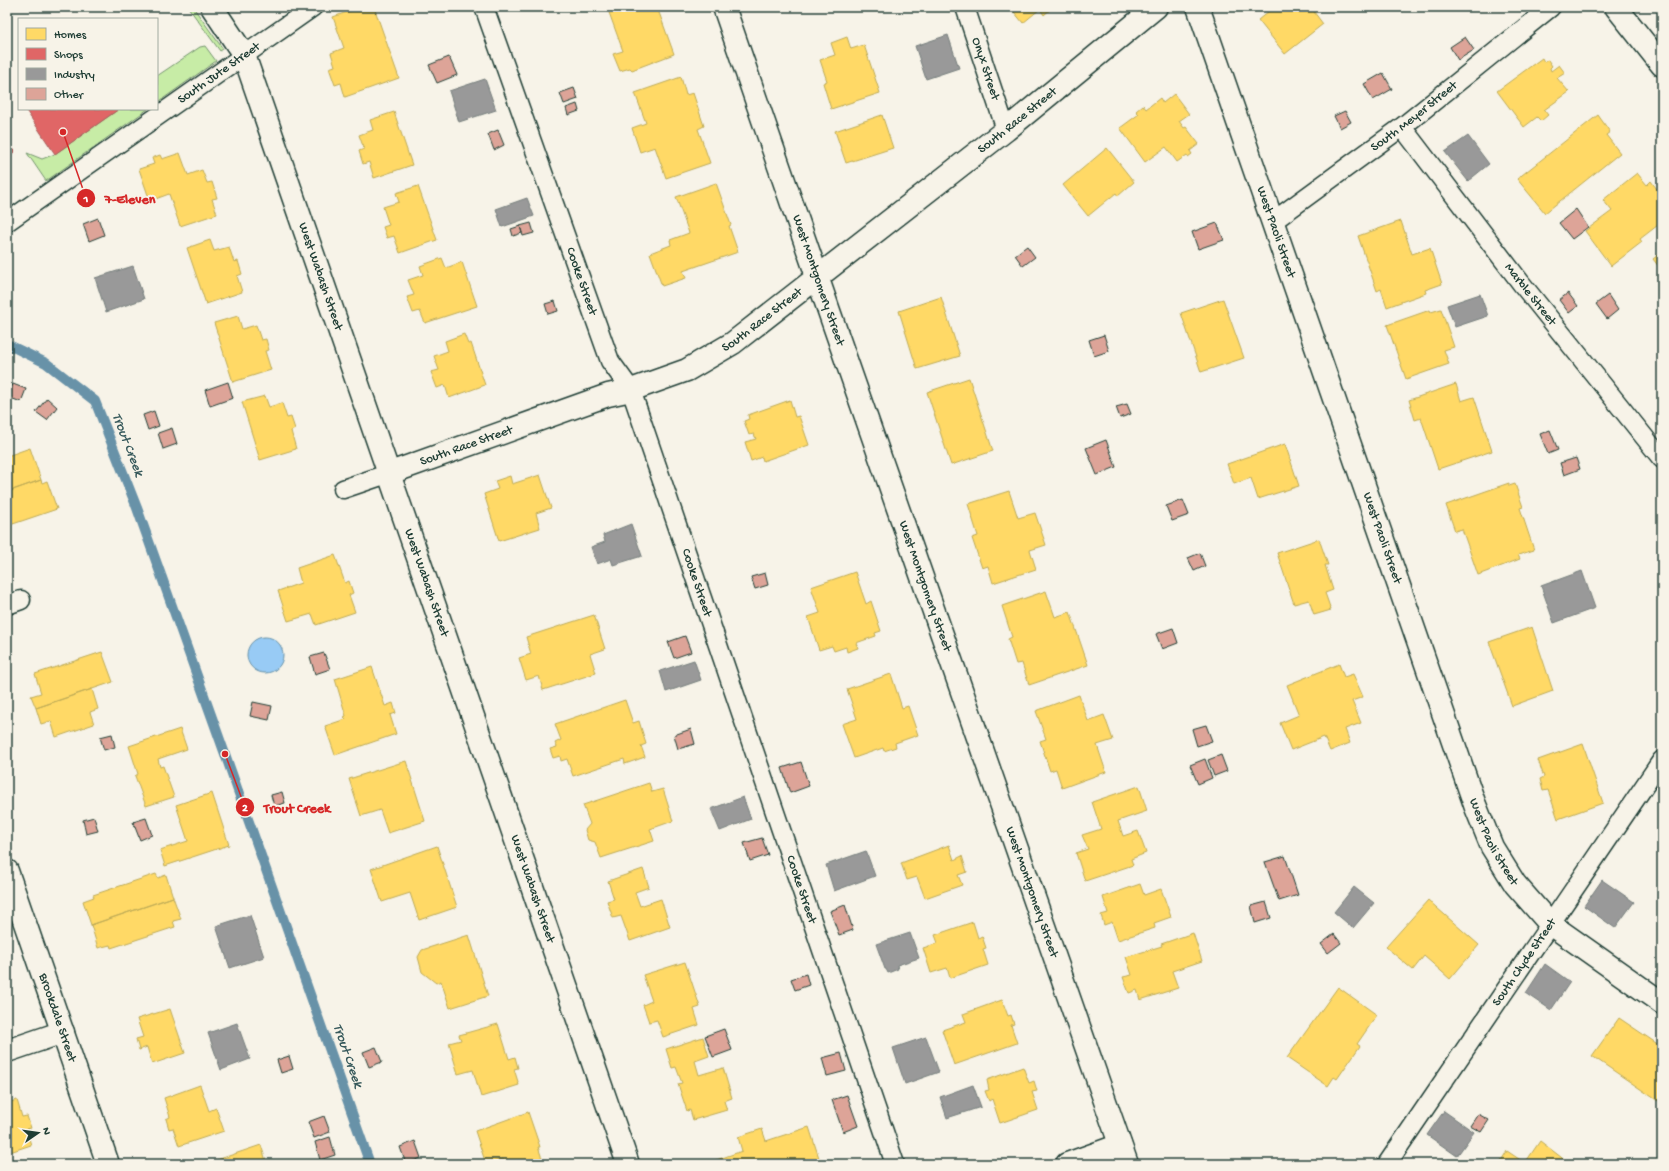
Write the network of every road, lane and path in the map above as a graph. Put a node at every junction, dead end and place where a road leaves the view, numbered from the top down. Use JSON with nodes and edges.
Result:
{"nodes":[{"id":1,"x":212,"y":7,"type":"edge"},
{"id":2,"x":313,"y":7,"type":"edge"},
{"id":3,"x":484,"y":7,"type":"edge"},
{"id":4,"x":724,"y":7,"type":"edge"},
{"id":5,"x":965,"y":7,"type":"edge"},
{"id":6,"x":1156,"y":7,"type":"edge"},
{"id":7,"x":1198,"y":7,"type":"edge"},
{"id":8,"x":1551,"y":7,"type":"edge"},
{"id":9,"x":1616,"y":7,"type":"edge"},
{"id":10,"x":244,"y":55,"type":"junction"},
{"id":11,"x":1662,"y":65,"type":"edge"},
{"id":12,"x":1402,"y":127,"type":"junction"},
{"id":13,"x":1006,"y":130,"type":"junction"},
{"id":14,"x":7,"y":222,"type":"edge"},
{"id":15,"x":1272,"y":222,"type":"junction"},
{"id":16,"x":817,"y":277,"type":"junction"},
{"id":17,"x":631,"y":390,"type":"junction"},
{"id":18,"x":1662,"y":459,"type":"edge"},
{"id":19,"x":390,"y":473,"type":"junction"},
{"id":20,"x":343,"y":489,"type":"dead end"},
{"id":21,"x":1662,"y":760,"type":"edge"},
{"id":22,"x":7,"y":871,"type":"edge"},
{"id":23,"x":1550,"y":924,"type":"junction"},
{"id":24,"x":1662,"y":1003,"type":"edge"},
{"id":25,"x":63,"y":1032,"type":"junction"},
{"id":26,"x":7,"y":1051,"type":"edge"},
{"id":27,"x":1124,"y":1155,"type":"edge"},
{"id":28,"x":108,"y":1164,"type":"edge"},
{"id":29,"x":628,"y":1164,"type":"edge"},
{"id":30,"x":895,"y":1164,"type":"edge"},
{"id":31,"x":1067,"y":1164,"type":"edge"},
{"id":32,"x":1387,"y":1164,"type":"edge"}],
"edges":[{"from":1,"to":10,"type":"street","name":"West Wabash Street"},
{"from":2,"to":10,"type":"lane","name":"South Jute Street"},
{"from":3,"to":17,"type":"lane","name":"Cooke Street"},
{"from":4,"to":16,"type":"street","name":"West Montgomery Street"},
{"from":5,"to":13,"type":"lane","name":"Onyx Street"},
{"from":6,"to":13,"type":"street","name":"South Race Street"},
{"from":7,"to":15,"type":"street","name":"West Paoli Street"},
{"from":8,"to":12,"type":"lane","name":"South Meyer Street"},
{"from":9,"to":11,"type":"street"},
{"from":10,"to":14,"type":"lane","name":"South Jute Street"},
{"from":10,"to":19,"type":"street","name":"West Wabash Street"},
{"from":12,"to":15,"type":"lane","name":"South Meyer Street"},
{"from":12,"to":18,"type":"lane","name":"Marble Street"},
{"from":13,"to":16,"type":"street","name":"South Race Street"},
{"from":15,"to":23,"type":"street","name":"West Paoli Street"},
{"from":16,"to":17,"type":"street","name":"South Race Street"},
{"from":16,"to":27,"type":"street","name":"West Montgomery Street"},
{"from":17,"to":19,"type":"street","name":"South Race Street"},
{"from":17,"to":30,"type":"lane","name":"Cooke Street"},
{"from":19,"to":20,"type":"lane","name":"South Race Street"},
{"from":19,"to":29,"type":"street","name":"West Wabash Street"},
{"from":21,"to":23,"type":"lane","name":"South Clyde Street"},
{"from":22,"to":25,"type":"street","name":"Brookdale Street"},
{"from":23,"to":24,"type":"street","name":"West Paoli Street"},
{"from":23,"to":32,"type":"lane","name":"South Clyde Street"},
{"from":25,"to":26,"type":"street"},
{"from":25,"to":28,"type":"street","name":"Brookdale Street"},
{"from":27,"to":31,"type":"street"}]}
